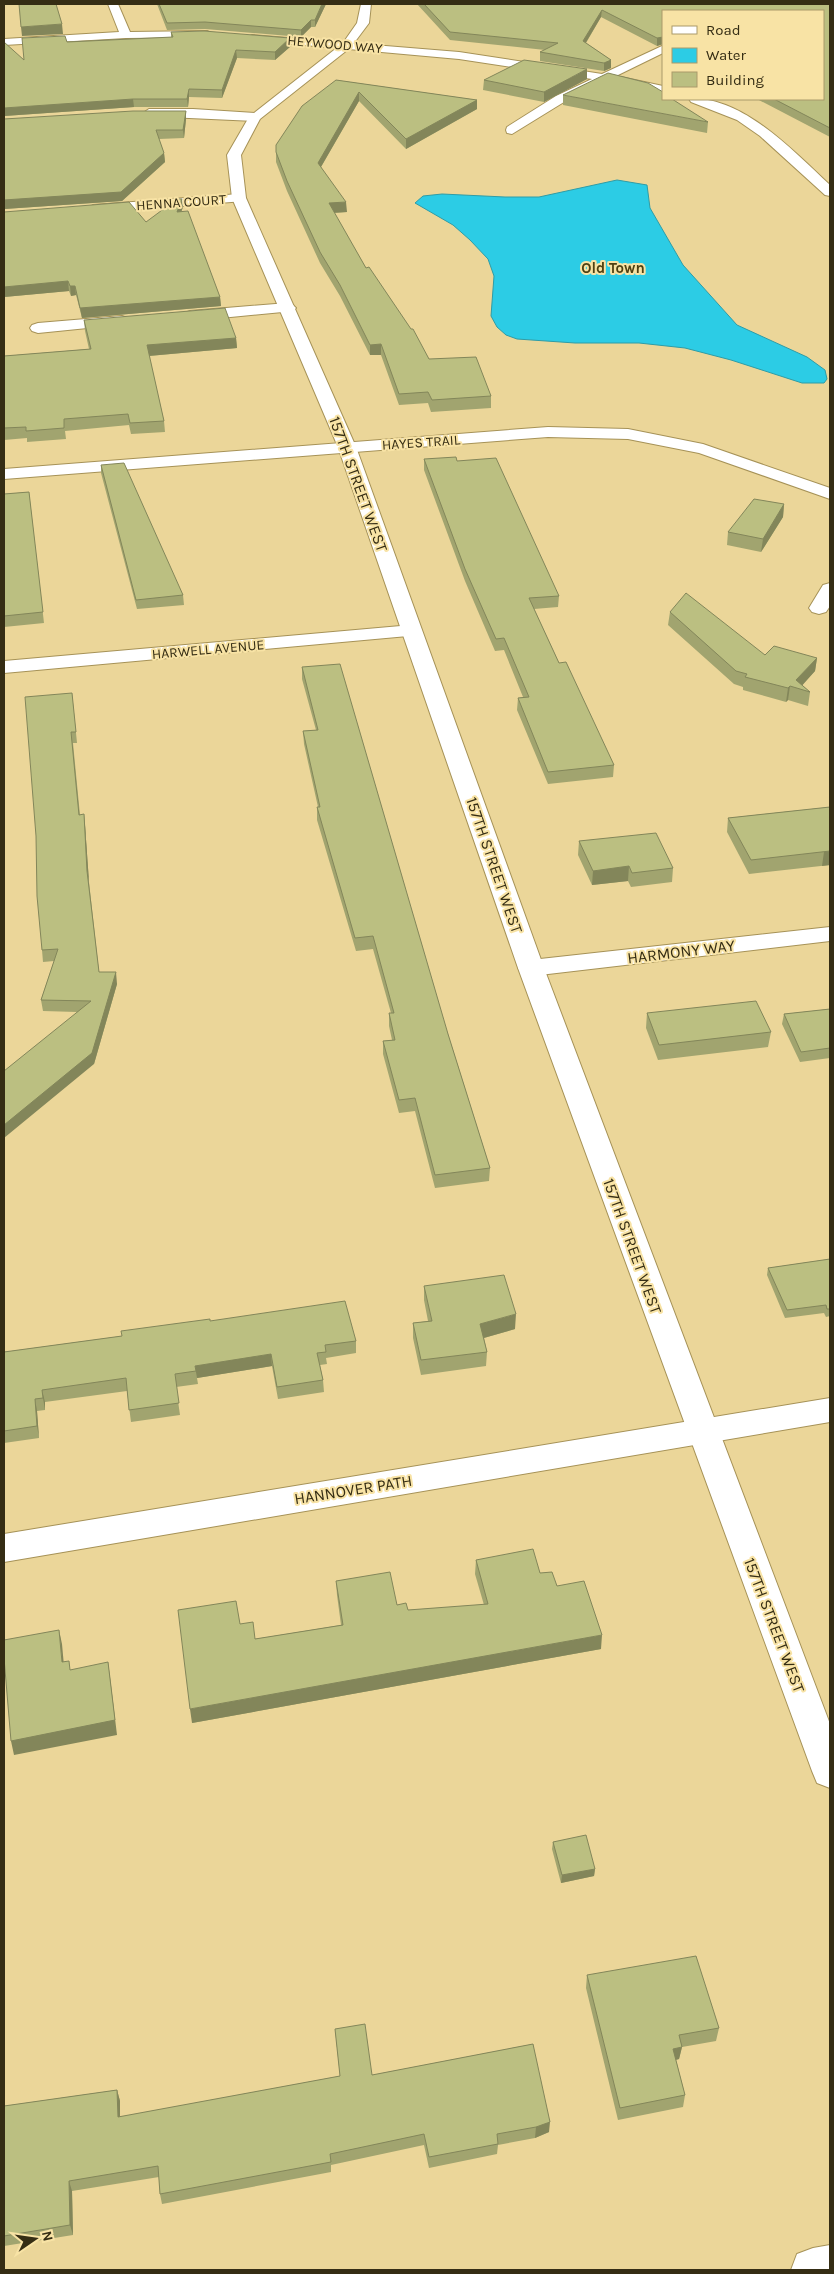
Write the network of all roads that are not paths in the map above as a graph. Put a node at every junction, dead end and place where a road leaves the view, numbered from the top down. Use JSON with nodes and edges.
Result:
{"nodes":[{"id":1,"x":113,"y":4,"type":"edge"},
{"id":2,"x":366,"y":4,"type":"edge"},
{"id":3,"x":126,"y":35,"type":"junction"},
{"id":4,"x":215,"y":35,"type":"edge"},
{"id":5,"x":244,"y":37,"type":"edge"},
{"id":6,"x":4,"y":42,"type":"edge"},
{"id":7,"x":347,"y":45,"type":"junction"},
{"id":8,"x":662,"y":49,"type":"edge"},
{"id":9,"x":607,"y":76,"type":"junction"},
{"id":10,"x":662,"y":90,"type":"edge"},
{"id":11,"x":698,"y":100,"type":"edge"},
{"id":12,"x":134,"y":113,"type":"edge"},
{"id":13,"x":255,"y":117,"type":"junction"},
{"id":14,"x":512,"y":130,"type":"dead end"},
{"id":15,"x":830,"y":192,"type":"edge"},
{"id":16,"x":239,"y":198,"type":"junction"},
{"id":17,"x":83,"y":209,"type":"edge"},
{"id":18,"x":288,"y":308,"type":"junction"},
{"id":19,"x":171,"y":317,"type":"edge"},
{"id":20,"x":133,"y":320,"type":"edge"},
{"id":21,"x":38,"y":328,"type":"dead end"},
{"id":22,"x":348,"y":448,"type":"junction"},
{"id":23,"x":4,"y":474,"type":"edge"},
{"id":24,"x":830,"y":494,"type":"edge"},
{"id":25,"x":830,"y":589,"type":"edge"},
{"id":26,"x":819,"y":608,"type":"dead end"},
{"id":27,"x":412,"y":631,"type":"junction"},
{"id":28,"x":4,"y":667,"type":"edge"},
{"id":29,"x":830,"y":934,"type":"edge"},
{"id":30,"x":531,"y":968,"type":"junction"},
{"id":31,"x":830,"y":1410,"type":"edge"},
{"id":32,"x":702,"y":1431,"type":"junction"},
{"id":33,"x":4,"y":1548,"type":"edge"},
{"id":34,"x":830,"y":1771,"type":"edge"},
{"id":35,"x":830,"y":2267,"type":"edge"},
{"id":36,"x":813,"y":2270,"type":"edge"}],
"edges":[{"from":1,"to":3,"type":"street"},
{"from":2,"to":7,"type":"street","name":"157TH STREET WEST"},
{"from":3,"to":4,"type":"street"},
{"from":3,"to":6,"type":"street"},
{"from":5,"to":7,"type":"street","name":"HEYWOOD WAY"},
{"from":7,"to":9,"type":"street","name":"HEYWOOD WAY"},
{"from":7,"to":13,"type":"street","name":"157TH STREET WEST"},
{"from":8,"to":9,"type":"street"},
{"from":9,"to":10,"type":"street","name":"HEYWOOD WAY"},
{"from":9,"to":14,"type":"street"},
{"from":11,"to":15,"type":"street"},
{"from":12,"to":13,"type":"street"},
{"from":13,"to":16,"type":"street","name":"157TH STREET WEST"},
{"from":16,"to":17,"type":"street","name":"HENNA COURT"},
{"from":16,"to":18,"type":"street","name":"157TH STREET WEST"},
{"from":18,"to":19,"type":"street"},
{"from":18,"to":22,"type":"street","name":"157TH STREET WEST"},
{"from":20,"to":21,"type":"street"},
{"from":22,"to":23,"type":"street","name":"HAYES TRAIL"},
{"from":22,"to":24,"type":"street","name":"HAYES TRAIL"},
{"from":22,"to":27,"type":"street","name":"157TH STREET WEST"},
{"from":25,"to":26,"type":"street"},
{"from":27,"to":28,"type":"street","name":"HARWELL AVENUE"},
{"from":27,"to":30,"type":"street","name":"157TH STREET WEST"},
{"from":29,"to":30,"type":"street","name":"HARMONY WAY"},
{"from":30,"to":32,"type":"street","name":"157TH STREET WEST"},
{"from":31,"to":32,"type":"street","name":"HANNOVER PATH"},
{"from":32,"to":33,"type":"street","name":"HANNOVER PATH"},
{"from":32,"to":34,"type":"street","name":"157TH STREET WEST"},
{"from":35,"to":36,"type":"street"}]}
